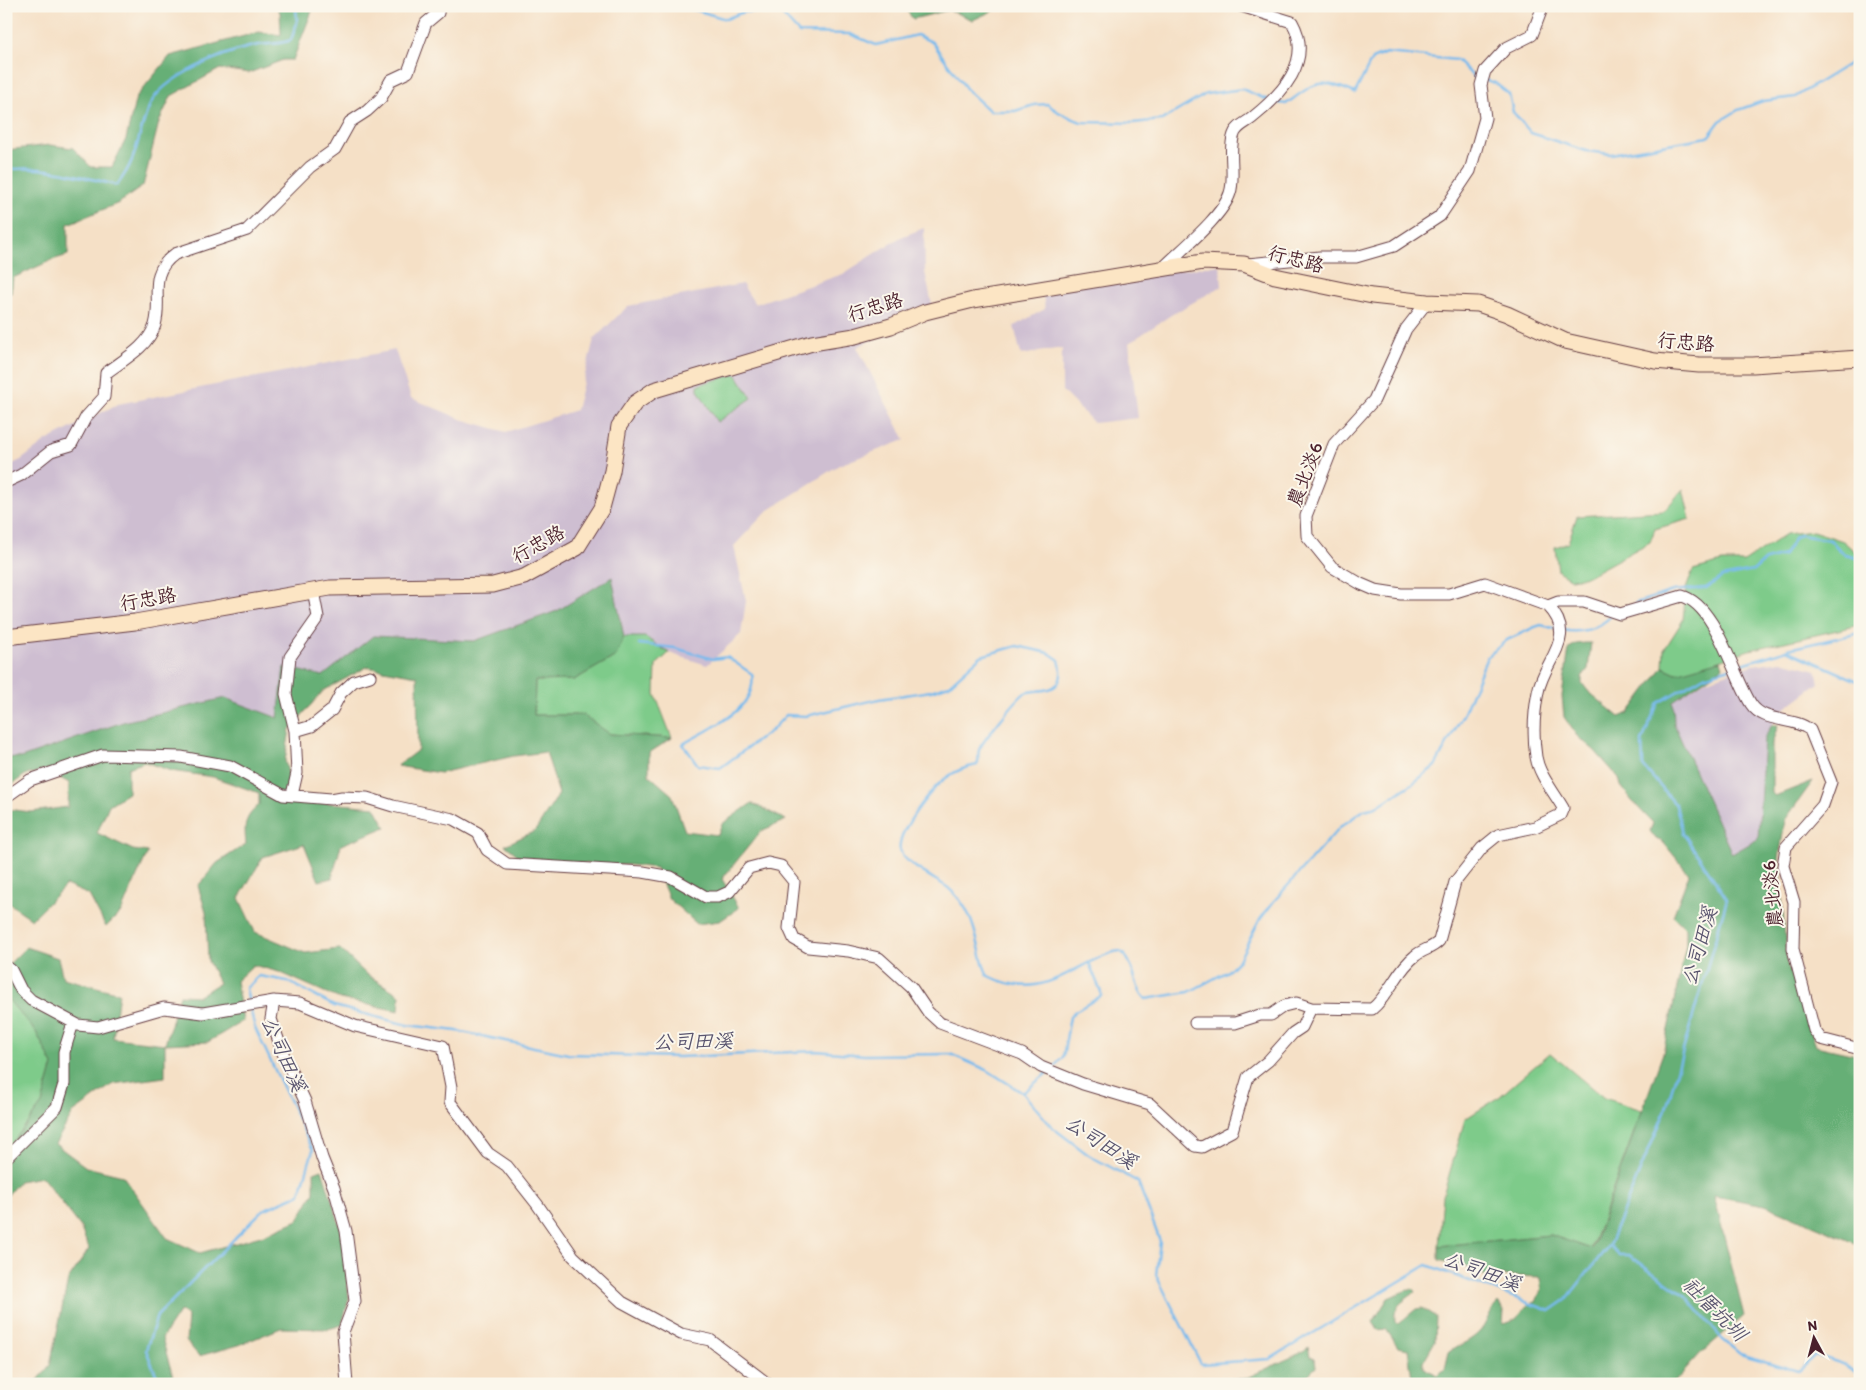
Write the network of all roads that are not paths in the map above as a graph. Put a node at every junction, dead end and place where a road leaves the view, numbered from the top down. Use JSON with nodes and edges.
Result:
{"nodes":[{"id":1,"x":439,"y":6,"type":"edge"},
{"id":2,"x":1241,"y":6,"type":"edge"},
{"id":3,"x":1543,"y":6,"type":"edge"},
{"id":4,"x":1244,"y":264,"type":"junction"},
{"id":5,"x":1164,"y":267,"type":"junction"},
{"id":6,"x":1427,"y":302,"type":"junction"},
{"id":7,"x":1860,"y":358,"type":"edge"},
{"id":8,"x":6,"y":482,"type":"edge"},
{"id":9,"x":313,"y":591,"type":"junction"},
{"id":10,"x":1548,"y":606,"type":"junction"},
{"id":11,"x":6,"y":637,"type":"edge"},
{"id":12,"x":370,"y":676,"type":"dead end"},
{"id":13,"x":295,"y":731,"type":"junction"},
{"id":14,"x":292,"y":795,"type":"junction"},
{"id":15,"x":6,"y":797,"type":"edge"},
{"id":16,"x":6,"y":966,"type":"edge"},
{"id":17,"x":274,"y":1001,"type":"junction"},
{"id":18,"x":1311,"y":1008,"type":"junction"},
{"id":19,"x":73,"y":1023,"type":"junction"},
{"id":20,"x":1196,"y":1023,"type":"dead end"},
{"id":21,"x":1860,"y":1049,"type":"edge"},
{"id":22,"x":6,"y":1158,"type":"edge"},
{"id":23,"x":347,"y":1384,"type":"edge"},
{"id":24,"x":768,"y":1384,"type":"edge"}],
"edges":[{"from":1,"to":8,"type":"street"},
{"from":2,"to":5,"type":"street"},
{"from":3,"to":4,"type":"street"},
{"from":4,"to":5,"type":"street","name":"行忠路"},
{"from":4,"to":6,"type":"street","name":"行忠路"},
{"from":5,"to":9,"type":"street","name":"行忠路"},
{"from":6,"to":7,"type":"street","name":"行忠路"},
{"from":6,"to":10,"type":"street","name":"農北淡6","number":"農北淡6"},
{"from":9,"to":11,"type":"street","name":"行忠路"},
{"from":9,"to":13,"type":"street"},
{"from":10,"to":18,"type":"street"},
{"from":10,"to":21,"type":"street","name":"農北淡6","number":"農北淡6"},
{"from":12,"to":13,"type":"street"},
{"from":13,"to":14,"type":"street"},
{"from":14,"to":15,"type":"street"},
{"from":14,"to":18,"type":"street"},
{"from":16,"to":19,"type":"street"},
{"from":17,"to":19,"type":"street"},
{"from":17,"to":23,"type":"street"},
{"from":17,"to":24,"type":"street"},
{"from":18,"to":20,"type":"street"},
{"from":19,"to":22,"type":"street"}]}
